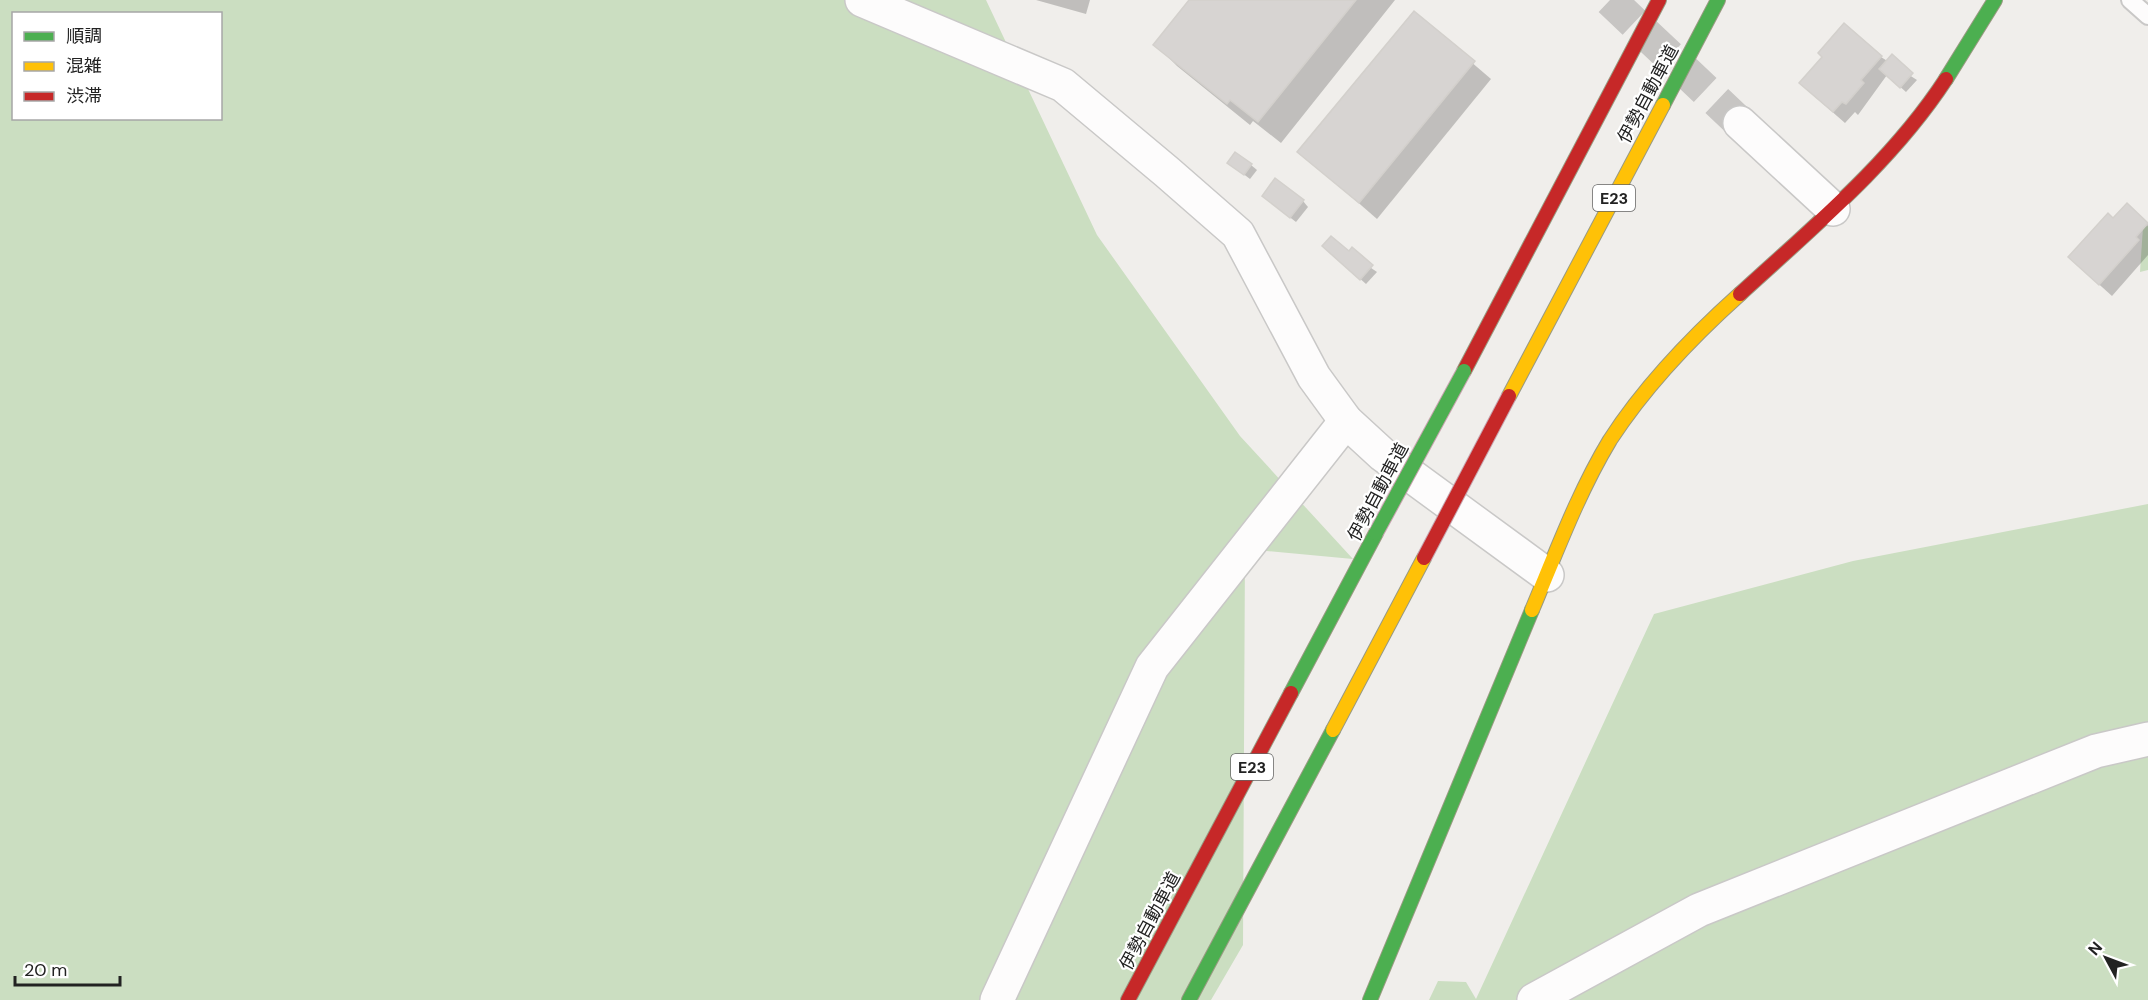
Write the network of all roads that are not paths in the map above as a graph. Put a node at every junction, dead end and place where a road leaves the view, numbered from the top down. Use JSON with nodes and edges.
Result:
{"nodes":[{"id":1,"x":862,"y":0,"type":"edge"},
{"id":2,"x":1659,"y":0,"type":"edge"},
{"id":3,"x":1718,"y":0,"type":"edge"},
{"id":4,"x":1995,"y":0,"type":"edge"},
{"id":5,"x":2130,"y":0,"type":"edge"},
{"id":6,"x":2148,"y":16,"type":"edge"},
{"id":7,"x":1740,"y":123,"type":"tunnel mouth"},
{"id":8,"x":1833,"y":209,"type":"junction"},
{"id":9,"x":1346,"y":421,"type":"junction"},
{"id":10,"x":1546,"y":575,"type":"junction"},
{"id":11,"x":2148,"y":739,"type":"edge"},
{"id":12,"x":997,"y":1000,"type":"edge"},
{"id":13,"x":1128,"y":1000,"type":"edge"},
{"id":14,"x":1189,"y":1000,"type":"edge"},
{"id":15,"x":1370,"y":1000,"type":"edge"},
{"id":16,"x":1534,"y":1000,"type":"edge"}],
"edges":[{"from":1,"to":9,"type":"street"},
{"from":2,"to":13,"type":"main road","name":"伊勢自動車道","number":"E23","bridge":true},
{"from":3,"to":14,"type":"main road","name":"伊勢自動車道","number":"E23","bridge":true},
{"from":4,"to":8,"type":"main road"},
{"from":5,"to":6,"type":"lane"},
{"from":7,"to":8,"type":"street"},
{"from":8,"to":10,"type":"main road"},
{"from":9,"to":10,"type":"street"},
{"from":9,"to":12,"type":"street"},
{"from":10,"to":15,"type":"main road"},
{"from":11,"to":16,"type":"street"}]}
